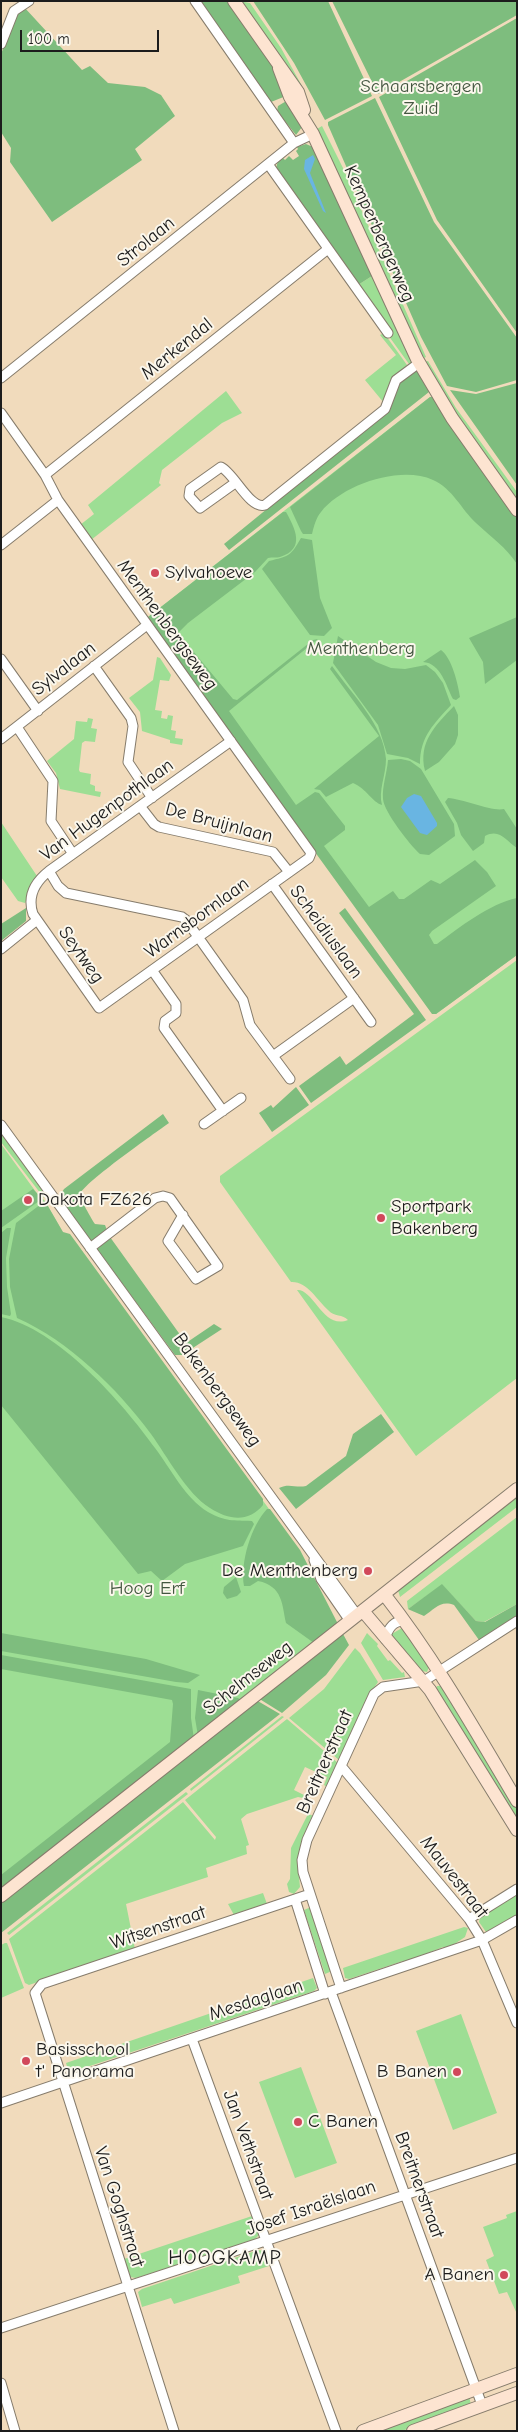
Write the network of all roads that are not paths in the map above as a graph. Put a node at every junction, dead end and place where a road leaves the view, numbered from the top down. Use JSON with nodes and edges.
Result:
{"nodes":[{"id":1,"x":29,"y":1,"type":"edge"},
{"id":2,"x":195,"y":1,"type":"edge"},
{"id":3,"x":234,"y":1,"type":"edge"},
{"id":4,"x":17,"y":5,"type":"edge"},
{"id":5,"x":1,"y":44,"type":"edge"},
{"id":6,"x":313,"y":134,"type":"junction"},
{"id":7,"x":294,"y":144,"type":"junction"},
{"id":8,"x":268,"y":164,"type":"junction"},
{"id":9,"x":328,"y":249,"type":"junction"},
{"id":10,"x":388,"y":332,"type":"dead end"},
{"id":11,"x":419,"y":363,"type":"junction"},
{"id":12,"x":1,"y":378,"type":"edge"},
{"id":13,"x":1,"y":413,"type":"edge"},
{"id":14,"x":45,"y":475,"type":"junction"},
{"id":15,"x":235,"y":483,"type":"junction"},
{"id":16,"x":58,"y":500,"type":"junction"},
{"id":17,"x":517,"y":510,"type":"edge"},
{"id":18,"x":1,"y":545,"type":"edge"},
{"id":19,"x":147,"y":625,"type":"junction"},
{"id":20,"x":1,"y":659,"type":"edge"},
{"id":21,"x":94,"y":666,"type":"junction"},
{"id":22,"x":38,"y":710,"type":"junction"},
{"id":23,"x":17,"y":727,"type":"junction"},
{"id":24,"x":1,"y":739,"type":"edge"},
{"id":25,"x":231,"y":741,"type":"junction"},
{"id":26,"x":152,"y":798,"type":"junction"},
{"id":27,"x":140,"y":806,"type":"junction"},
{"id":28,"x":310,"y":853,"type":"joint"},
{"id":29,"x":73,"y":854,"type":"junction"},
{"id":30,"x":48,"y":871,"type":"junction"},
{"id":31,"x":289,"y":872,"type":"junction"},
{"id":32,"x":272,"y":884,"type":"junction"},
{"id":33,"x":37,"y":920,"type":"junction"},
{"id":34,"x":199,"y":937,"type":"junction"},
{"id":35,"x":1,"y":949,"type":"edge"},
{"id":36,"x":152,"y":970,"type":"junction"},
{"id":37,"x":354,"y":998,"type":"junction"},
{"id":38,"x":99,"y":1008,"type":"joint"},
{"id":39,"x":371,"y":1022,"type":"dead end"},
{"id":40,"x":273,"y":1056,"type":"junction"},
{"id":41,"x":290,"y":1079,"type":"dead end"},
{"id":42,"x":241,"y":1098,"type":"dead end"},
{"id":43,"x":223,"y":1111,"type":"junction"},
{"id":44,"x":204,"y":1124,"type":"dead end"},
{"id":45,"x":1,"y":1125,"type":"edge"},
{"id":46,"x":183,"y":1215,"type":"junction"},
{"id":47,"x":90,"y":1248,"type":"junction"},
{"id":48,"x":517,"y":1488,"type":"edge"},
{"id":49,"x":384,"y":1594,"type":"junction"},
{"id":50,"x":357,"y":1616,"type":"junction"},
{"id":51,"x":405,"y":1621,"type":"junction"},
{"id":52,"x":517,"y":1621,"type":"edge"},
{"id":53,"x":385,"y":1639,"type":"junction"},
{"id":54,"x":440,"y":1670,"type":"junction"},
{"id":55,"x":424,"y":1681,"type":"junction"},
{"id":56,"x":342,"y":1766,"type":"junction"},
{"id":57,"x":517,"y":1801,"type":"edge"},
{"id":58,"x":517,"y":1830,"type":"edge"},
{"id":59,"x":517,"y":1889,"type":"edge"},
{"id":60,"x":310,"y":1894,"type":"junction"},
{"id":61,"x":1,"y":1896,"type":"edge"},
{"id":62,"x":295,"y":1899,"type":"junction"},
{"id":63,"x":469,"y":1919,"type":"junction"},
{"id":64,"x":517,"y":1920,"type":"edge"},
{"id":65,"x":482,"y":1940,"type":"junction"},
{"id":66,"x":342,"y":1988,"type":"junction"},
{"id":67,"x":35,"y":1993,"type":"joint"},
{"id":68,"x":328,"y":1993,"type":"junction"},
{"id":69,"x":517,"y":2022,"type":"edge"},
{"id":70,"x":192,"y":2039,"type":"junction"},
{"id":71,"x":63,"y":2082,"type":"junction"},
{"id":72,"x":1,"y":2103,"type":"edge"},
{"id":73,"x":517,"y":2158,"type":"edge"},
{"id":74,"x":405,"y":2194,"type":"junction"},
{"id":75,"x":266,"y":2240,"type":"junction"},
{"id":76,"x":128,"y":2285,"type":"junction"},
{"id":77,"x":1,"y":2328,"type":"edge"},
{"id":78,"x":517,"y":2374,"type":"edge"},
{"id":79,"x":1,"y":2383,"type":"edge"},
{"id":80,"x":475,"y":2389,"type":"junction"},
{"id":81,"x":517,"y":2393,"type":"edge"},
{"id":82,"x":482,"y":2405,"type":"junction"},
{"id":83,"x":15,"y":2431,"type":"edge"},
{"id":84,"x":174,"y":2431,"type":"edge"},
{"id":85,"x":336,"y":2431,"type":"edge"},
{"id":86,"x":362,"y":2431,"type":"edge"},
{"id":87,"x":413,"y":2431,"type":"edge"}],
"edges":[{"from":1,"to":4,"type":"street"},
{"from":2,"to":7,"type":"street"},
{"from":3,"to":6,"type":"main road","name":"Kemperbergerweg"},
{"from":4,"to":5,"type":"street"},
{"from":6,"to":7,"type":"street","name":"Strolaan"},
{"from":6,"to":11,"type":"main road","name":"Kemperbergerweg"},
{"from":7,"to":8,"type":"street","name":"Strolaan"},
{"from":8,"to":9,"type":"street","name":"Kemperbergerweg"},
{"from":8,"to":12,"type":"street","name":"Strolaan"},
{"from":9,"to":10,"type":"street","name":"Kemperbergerweg"},
{"from":9,"to":14,"type":"street","name":"Merkendal"},
{"from":11,"to":15,"type":"street"},
{"from":11,"to":17,"type":"main road","name":"Kemperbergerweg"},
{"from":13,"to":14,"type":"street","name":"Menthenbergseweg"},
{"from":14,"to":16,"type":"street","name":"Menthenbergseweg"},
{"from":15,"to":15,"type":"street"},
{"from":16,"to":18,"type":"street"},
{"from":16,"to":19,"type":"street","name":"Menthenbergseweg"},
{"from":19,"to":21,"type":"street","name":"Sylvalaan"},
{"from":19,"to":25,"type":"street","name":"Menthenbergseweg"},
{"from":20,"to":22,"type":"street"},
{"from":21,"to":22,"type":"street","name":"Sylvalaan"},
{"from":21,"to":26,"type":"street"},
{"from":22,"to":23,"type":"street","name":"Sylvalaan"},
{"from":23,"to":24,"type":"street","name":"Sylvalaan"},
{"from":23,"to":29,"type":"street"},
{"from":25,"to":26,"type":"street","name":"Van Hugenpothlaan"},
{"from":25,"to":28,"type":"street","name":"Menthenbergseweg"},
{"from":26,"to":27,"type":"street","name":"Van Hugenpothlaan"},
{"from":27,"to":29,"type":"street","name":"Van Hugenpothlaan"},
{"from":27,"to":31,"type":"street","name":"De Bruijnlaan"},
{"from":28,"to":31,"type":"street","name":"Warnsbornlaan"},
{"from":29,"to":30,"type":"street","name":"Van Hugenpothlaan"},
{"from":30,"to":33,"type":"street","name":"Van Hugenpothlaan"},
{"from":30,"to":34,"type":"street"},
{"from":31,"to":32,"type":"street","name":"Warnsbornlaan"},
{"from":32,"to":34,"type":"street","name":"Warnsbornlaan"},
{"from":32,"to":37,"type":"street","name":"Scheidiuslaan"},
{"from":33,"to":35,"type":"street"},
{"from":33,"to":38,"type":"street","name":"Seytweg"},
{"from":34,"to":36,"type":"street","name":"Warnsbornlaan"},
{"from":34,"to":40,"type":"street"},
{"from":36,"to":38,"type":"street","name":"Warnsbornlaan"},
{"from":36,"to":43,"type":"street"},
{"from":37,"to":39,"type":"street","name":"Scheidiuslaan"},
{"from":37,"to":40,"type":"street","name":"Scheidiuslaan"},
{"from":40,"to":41,"type":"street"},
{"from":42,"to":43,"type":"street"},
{"from":43,"to":44,"type":"street"},
{"from":45,"to":47,"type":"street","name":"Bakenbergseweg"},
{"from":46,"to":46,"type":"street"},
{"from":46,"to":47,"type":"street"},
{"from":47,"to":50,"type":"street","name":"Bakenbergseweg"},
{"from":48,"to":49,"type":"main road","name":"Schelmseweg"},
{"from":49,"to":50,"type":"main road","name":"Schelmseweg"},
{"from":49,"to":51,"type":"main road"},
{"from":50,"to":53,"type":"main road","name":"Bakenbergseweg"},
{"from":50,"to":61,"type":"main road","name":"Schelmseweg"},
{"from":51,"to":53,"type":"street"},
{"from":51,"to":54,"type":"main road"},
{"from":52,"to":54,"type":"street"},
{"from":53,"to":55,"type":"main road","name":"Bakenbergseweg"},
{"from":54,"to":55,"type":"street"},
{"from":54,"to":57,"type":"main road"},
{"from":55,"to":56,"type":"street","name":"Breitnerstraat"},
{"from":55,"to":58,"type":"main road","name":"Bakenbergseweg"},
{"from":56,"to":60,"type":"street","name":"Breitnerstraat"},
{"from":56,"to":63,"type":"street","name":"Mauvestraat"},
{"from":59,"to":63,"type":"street"},
{"from":60,"to":62,"type":"street"},
{"from":60,"to":66,"type":"street","name":"Breitnerstraat"},
{"from":62,"to":67,"type":"street","name":"Witsenstraat"},
{"from":62,"to":68,"type":"street","name":"Breitnerstraat"},
{"from":63,"to":65,"type":"street","name":"Mauvestraat"},
{"from":64,"to":65,"type":"street","name":"Mesdaglaan"},
{"from":65,"to":66,"type":"street","name":"Mesdaglaan"},
{"from":65,"to":69,"type":"street","name":"Mauvestraat"},
{"from":66,"to":68,"type":"street","name":"Mesdaglaan"},
{"from":67,"to":71,"type":"street","name":"Van Goghstraat"},
{"from":68,"to":70,"type":"street","name":"Mesdaglaan"},
{"from":68,"to":74,"type":"street","name":"Breitnerstraat"},
{"from":70,"to":71,"type":"street","name":"Mesdaglaan"},
{"from":70,"to":75,"type":"street","name":"Jan Vethstraat"},
{"from":71,"to":72,"type":"street","name":"Mesdaglaan"},
{"from":71,"to":76,"type":"street","name":"Van Goghstraat"},
{"from":73,"to":74,"type":"street","name":"Josef Israëlslaan"},
{"from":74,"to":75,"type":"street","name":"Josef Israëlslaan"},
{"from":74,"to":80,"type":"street","name":"Breitnerstraat"},
{"from":75,"to":76,"type":"street","name":"Josef Israëlslaan"},
{"from":75,"to":85,"type":"street","name":"Jan Vethstraat"},
{"from":76,"to":77,"type":"street","name":"Josef Israëlslaan"},
{"from":76,"to":84,"type":"street","name":"Van Goghstraat"},
{"from":78,"to":80,"type":"main road"},
{"from":79,"to":83,"type":"street"},
{"from":80,"to":82,"type":"street","name":"Breitnerstraat"},
{"from":80,"to":86,"type":"main road"},
{"from":81,"to":82,"type":"main road"},
{"from":82,"to":87,"type":"main road"}]}
